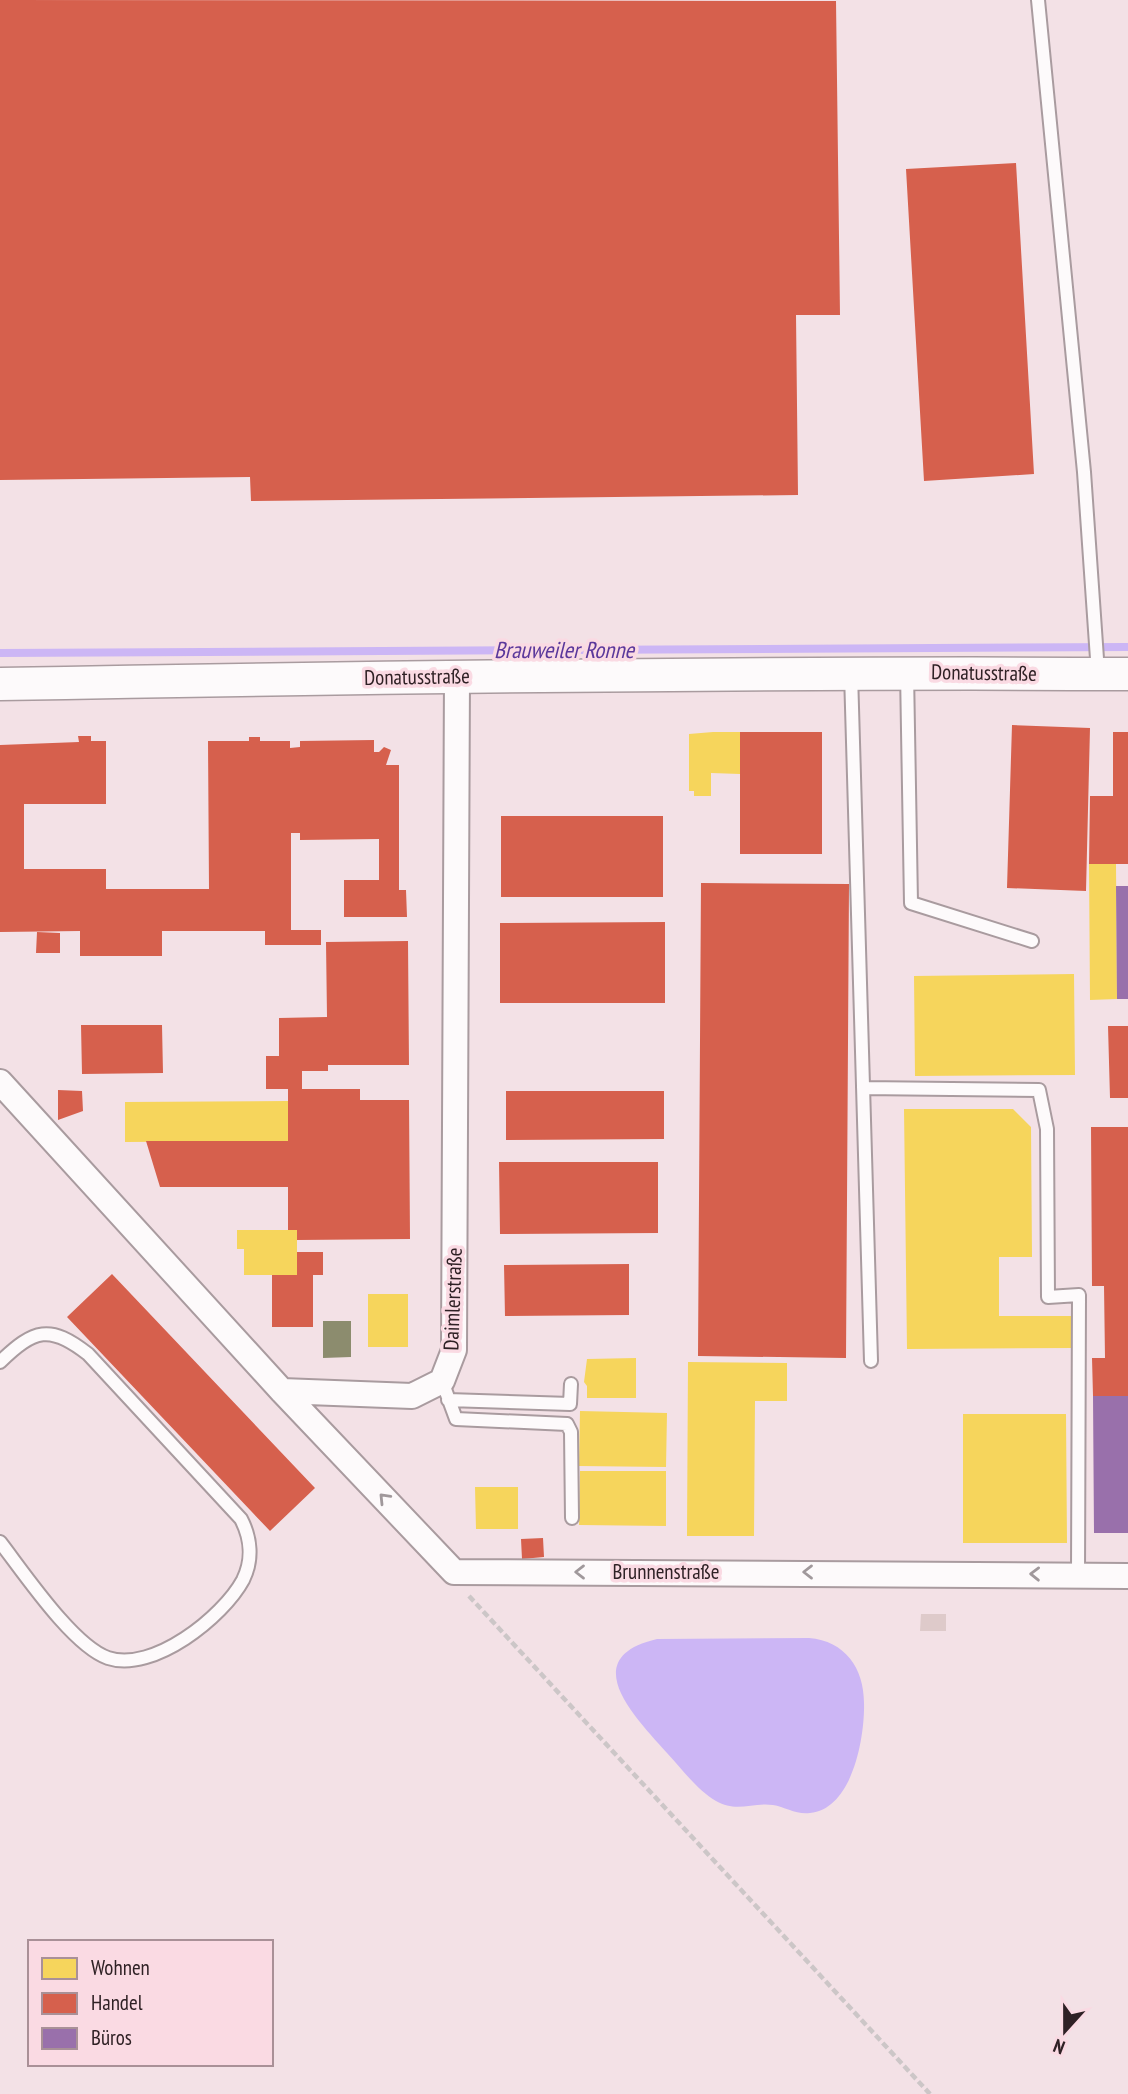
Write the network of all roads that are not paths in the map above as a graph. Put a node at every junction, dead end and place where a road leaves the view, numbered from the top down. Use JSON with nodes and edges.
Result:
{"nodes":[{"id":1,"x":1038,"y":0,"type":"edge"},
{"id":2,"x":1108,"y":670,"type":"edge"},
{"id":3,"x":907,"y":672,"type":"junction"},
{"id":4,"x":852,"y":673,"type":"junction"},
{"id":5,"x":457,"y":676,"type":"junction"},
{"id":6,"x":0,"y":684,"type":"edge"},
{"id":7,"x":1032,"y":941,"type":"dead end"},
{"id":8,"x":0,"y":1083,"type":"edge"},
{"id":9,"x":863,"y":1088,"type":"junction"},
{"id":10,"x":871,"y":1361,"type":"dead end"},
{"id":11,"x":0,"y":1362,"type":"edge"},
{"id":12,"x":572,"y":1384,"type":"dead end"},
{"id":13,"x":282,"y":1391,"type":"junction"},
{"id":14,"x":445,"y":1391,"type":"junction"},
{"id":15,"x":572,"y":1518,"type":"dead end"},
{"id":16,"x":0,"y":1542,"type":"edge"},
{"id":17,"x":1078,"y":1575,"type":"junction"},
{"id":18,"x":1128,"y":1576,"type":"edge"}],
"edges":[{"from":1,"to":2,"type":"lane"},
{"from":2,"to":3,"type":"street","name":"Donatusstraße"},
{"from":3,"to":4,"type":"street","name":"Donatusstraße"},
{"from":3,"to":7,"type":"lane"},
{"from":4,"to":5,"type":"street","name":"Donatusstraße"},
{"from":4,"to":9,"type":"lane"},
{"from":5,"to":6,"type":"street","name":"Donatusstraße"},
{"from":5,"to":14,"type":"street","name":"Daimlerstraße"},
{"from":8,"to":13,"type":"street"},
{"from":9,"to":10,"type":"lane"},
{"from":9,"to":17,"type":"lane"},
{"from":11,"to":16,"type":"lane"},
{"from":12,"to":14,"type":"lane"},
{"from":13,"to":14,"type":"street","name":"Daimlerstraße"},
{"from":17,"to":13,"type":"street","name":"Brunnenstraße","one_way":true},
{"from":14,"to":15,"type":"lane"},
{"from":17,"to":18,"type":"street","name":"Brunnenstraße"}]}
